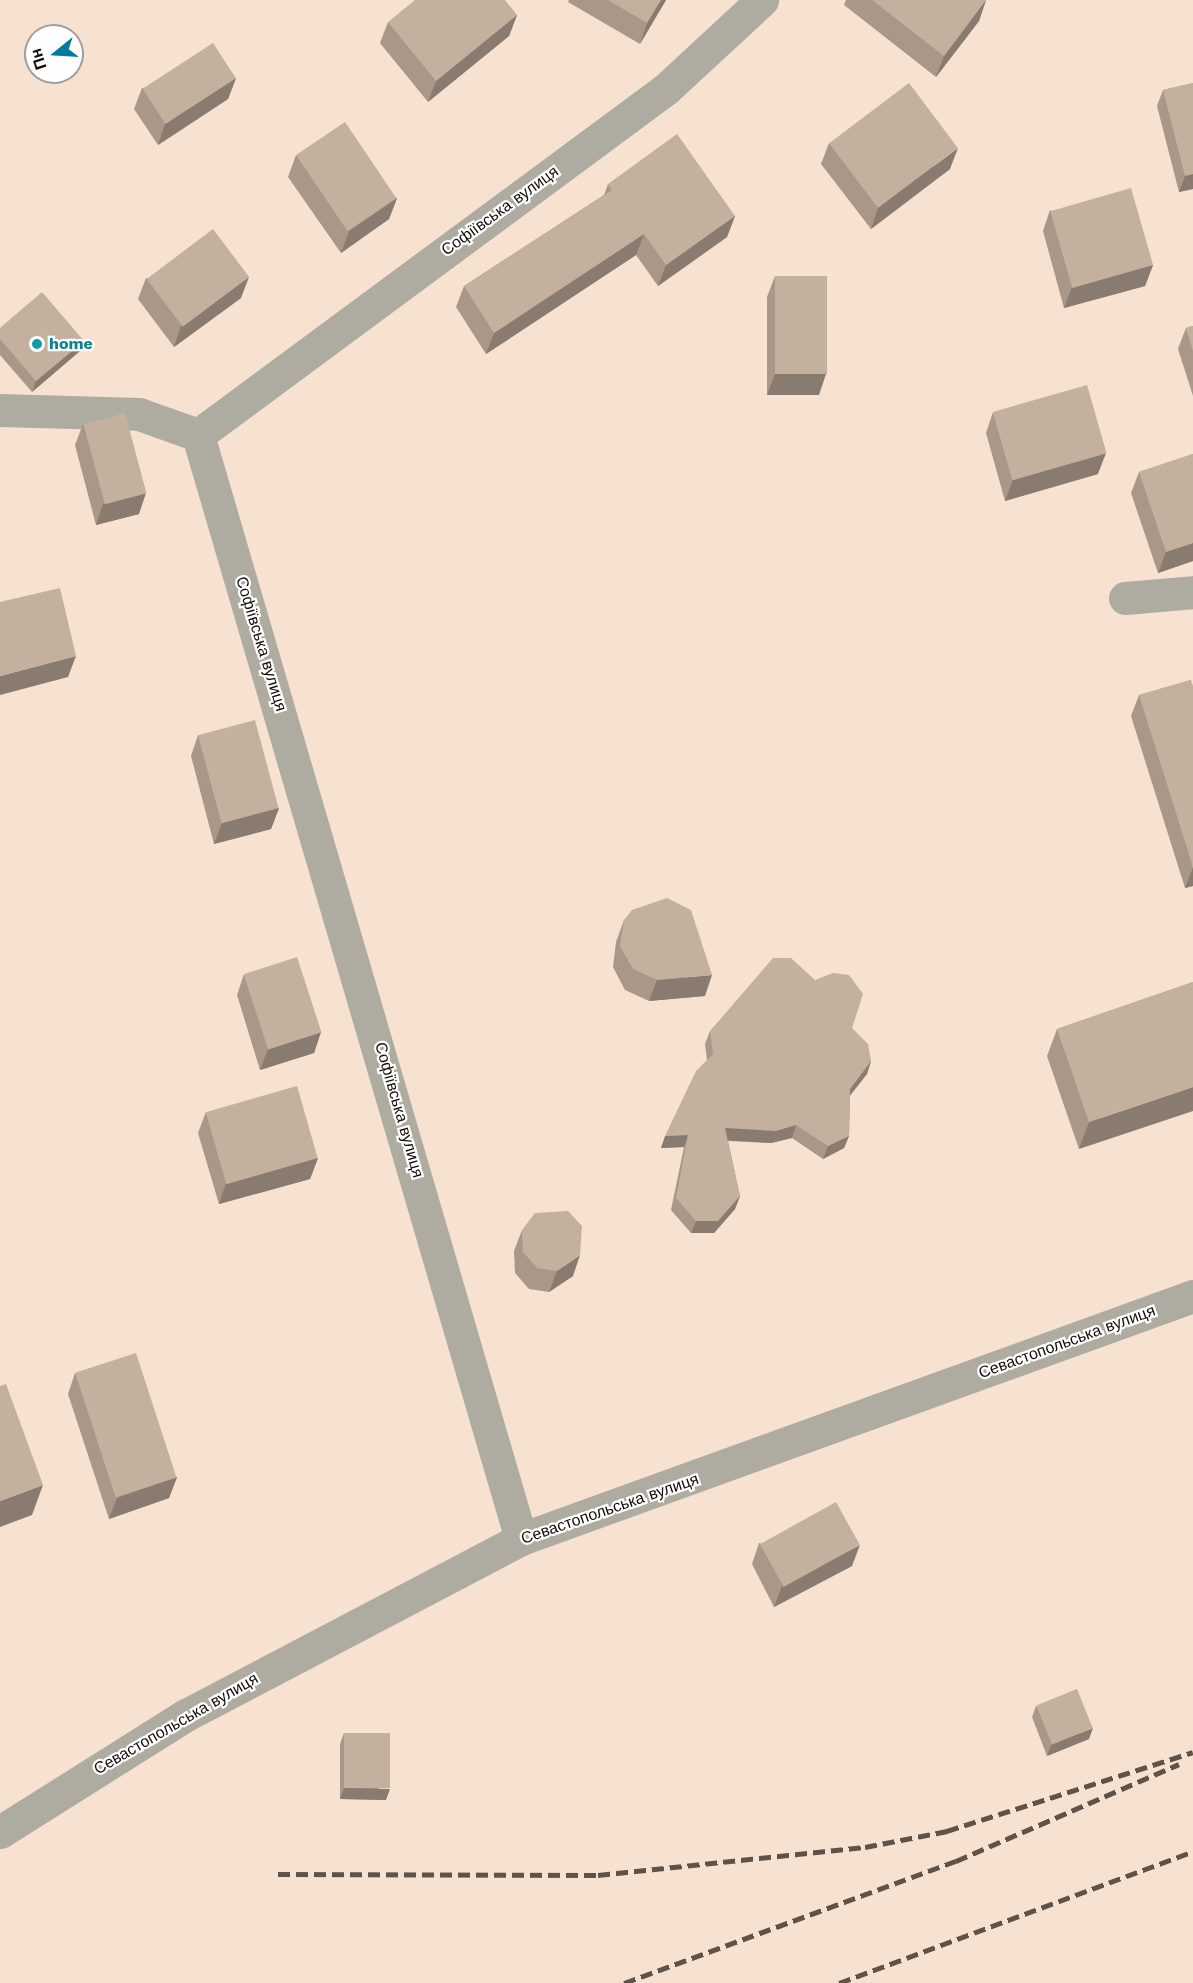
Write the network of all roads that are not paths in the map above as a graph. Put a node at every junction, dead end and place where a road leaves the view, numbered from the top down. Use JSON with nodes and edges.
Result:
{"nodes":[{"id":1,"x":762,"y":0,"type":"edge"},
{"id":2,"x":0,"y":410,"type":"edge"},
{"id":3,"x":198,"y":435,"type":"junction"},
{"id":4,"x":1193,"y":592,"type":"edge"},
{"id":5,"x":1125,"y":598,"type":"dead end"},
{"id":6,"x":1193,"y":1296,"type":"edge"},
{"id":7,"x":521,"y":1539,"type":"junction"},
{"id":8,"x":0,"y":1832,"type":"edge"}],
"edges":[{"from":1,"to":3,"type":"street","name":"Софіївська вулиця"},
{"from":2,"to":3,"type":"street"},
{"from":3,"to":7,"type":"street","name":"Софіївська вулиця"},
{"from":4,"to":5,"type":"street"},
{"from":6,"to":7,"type":"street","name":"Севастопольська вулиця"},
{"from":7,"to":8,"type":"street","name":"Севастопольська вулиця"}]}
